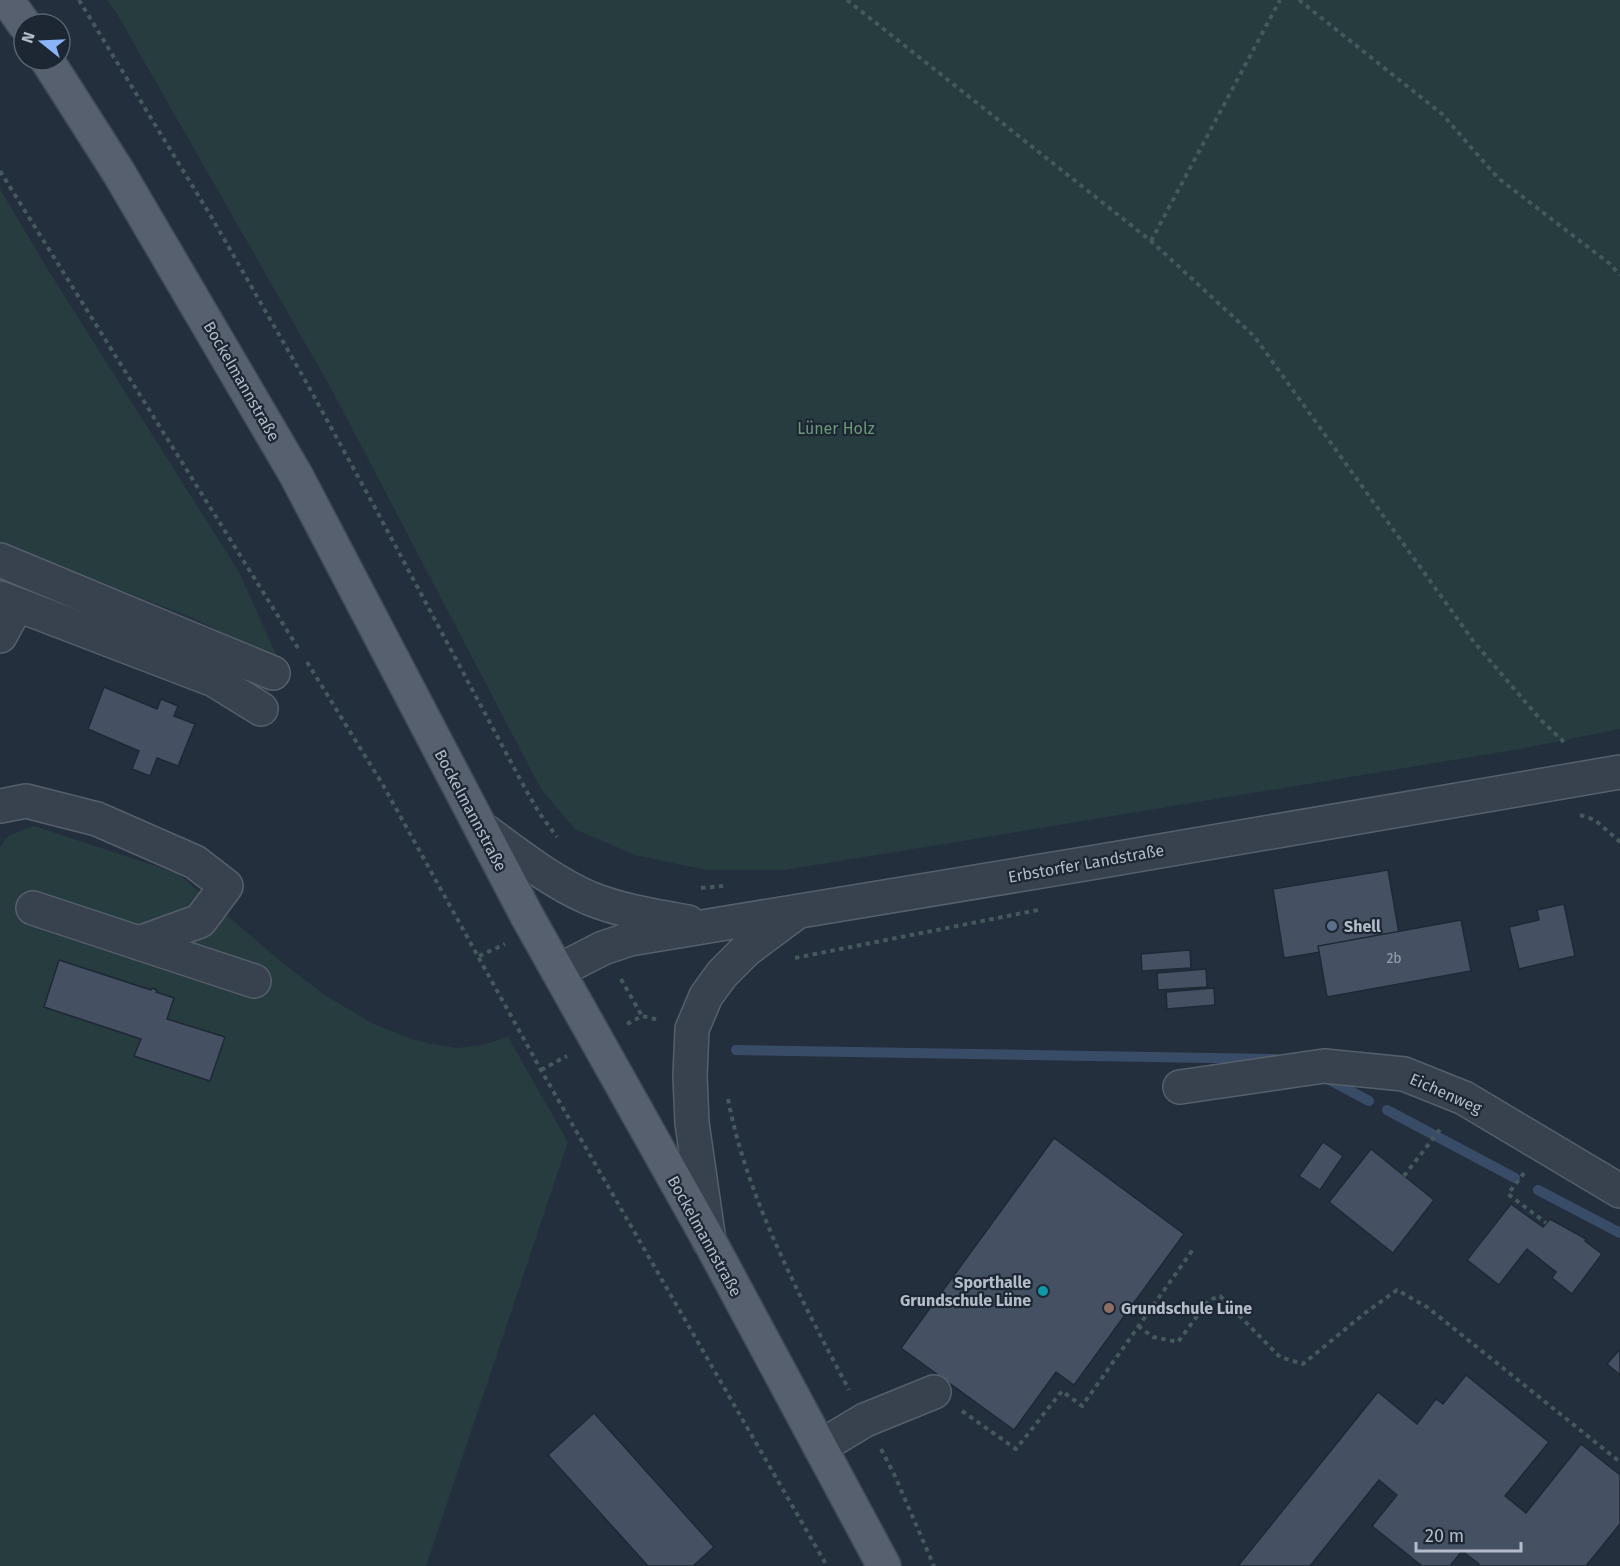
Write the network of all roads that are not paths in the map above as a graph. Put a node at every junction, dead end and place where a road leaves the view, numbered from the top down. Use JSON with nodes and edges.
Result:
{"nodes":[{"id":1,"x":55,"y":72,"type":"edge"},
{"id":2,"x":0,"y":560,"type":"edge"},
{"id":3,"x":9,"y":601,"type":"edge"},
{"id":4,"x":0,"y":636,"type":"edge"},
{"id":5,"x":273,"y":673,"type":"dead end"},
{"id":6,"x":261,"y":709,"type":"dead end"},
{"id":7,"x":1619,"y":774,"type":"edge"},
{"id":8,"x":0,"y":806,"type":"edge"},
{"id":9,"x":481,"y":828,"type":"junction"},
{"id":10,"x":33,"y":908,"type":"dead end"},
{"id":11,"x":797,"y":912,"type":"junction"},
{"id":12,"x":704,"y":926,"type":"junction"},
{"id":13,"x":139,"y":943,"type":"junction"},
{"id":14,"x":558,"y":970,"type":"junction"},
{"id":15,"x":254,"y":981,"type":"dead end"},
{"id":16,"x":1180,"y":1087,"type":"dead end"},
{"id":17,"x":1620,"y":1191,"type":"edge"},
{"id":18,"x":710,"y":1242,"type":"junction"},
{"id":19,"x":934,"y":1392,"type":"road end"},
{"id":20,"x":820,"y":1447,"type":"junction"},
{"id":21,"x":884,"y":1566,"type":"edge"}],
"edges":[{"from":1,"to":9,"type":"main road","name":"Bockelmannstraße"},
{"from":2,"to":5,"type":"street"},
{"from":3,"to":4,"type":"street"},
{"from":3,"to":6,"type":"street"},
{"from":7,"to":11,"type":"street","name":"Erbstorfer Landstraße"},
{"from":8,"to":13,"type":"street"},
{"from":9,"to":12,"type":"street"},
{"from":9,"to":14,"type":"main road","name":"Bockelmannstraße"},
{"from":10,"to":13,"type":"street"},
{"from":11,"to":12,"type":"street","name":"Erbstorfer Landstraße"},
{"from":11,"to":18,"type":"street"},
{"from":12,"to":14,"type":"street","name":"Erbstorfer Landstraße"},
{"from":13,"to":15,"type":"street"},
{"from":14,"to":18,"type":"main road","name":"Bockelmannstraße"},
{"from":16,"to":17,"type":"street","name":"Eichenweg"},
{"from":18,"to":20,"type":"main road","name":"Bockelmannstraße"},
{"from":19,"to":20,"type":"street"},
{"from":20,"to":21,"type":"main road","name":"Bockelmannstraße"}]}
